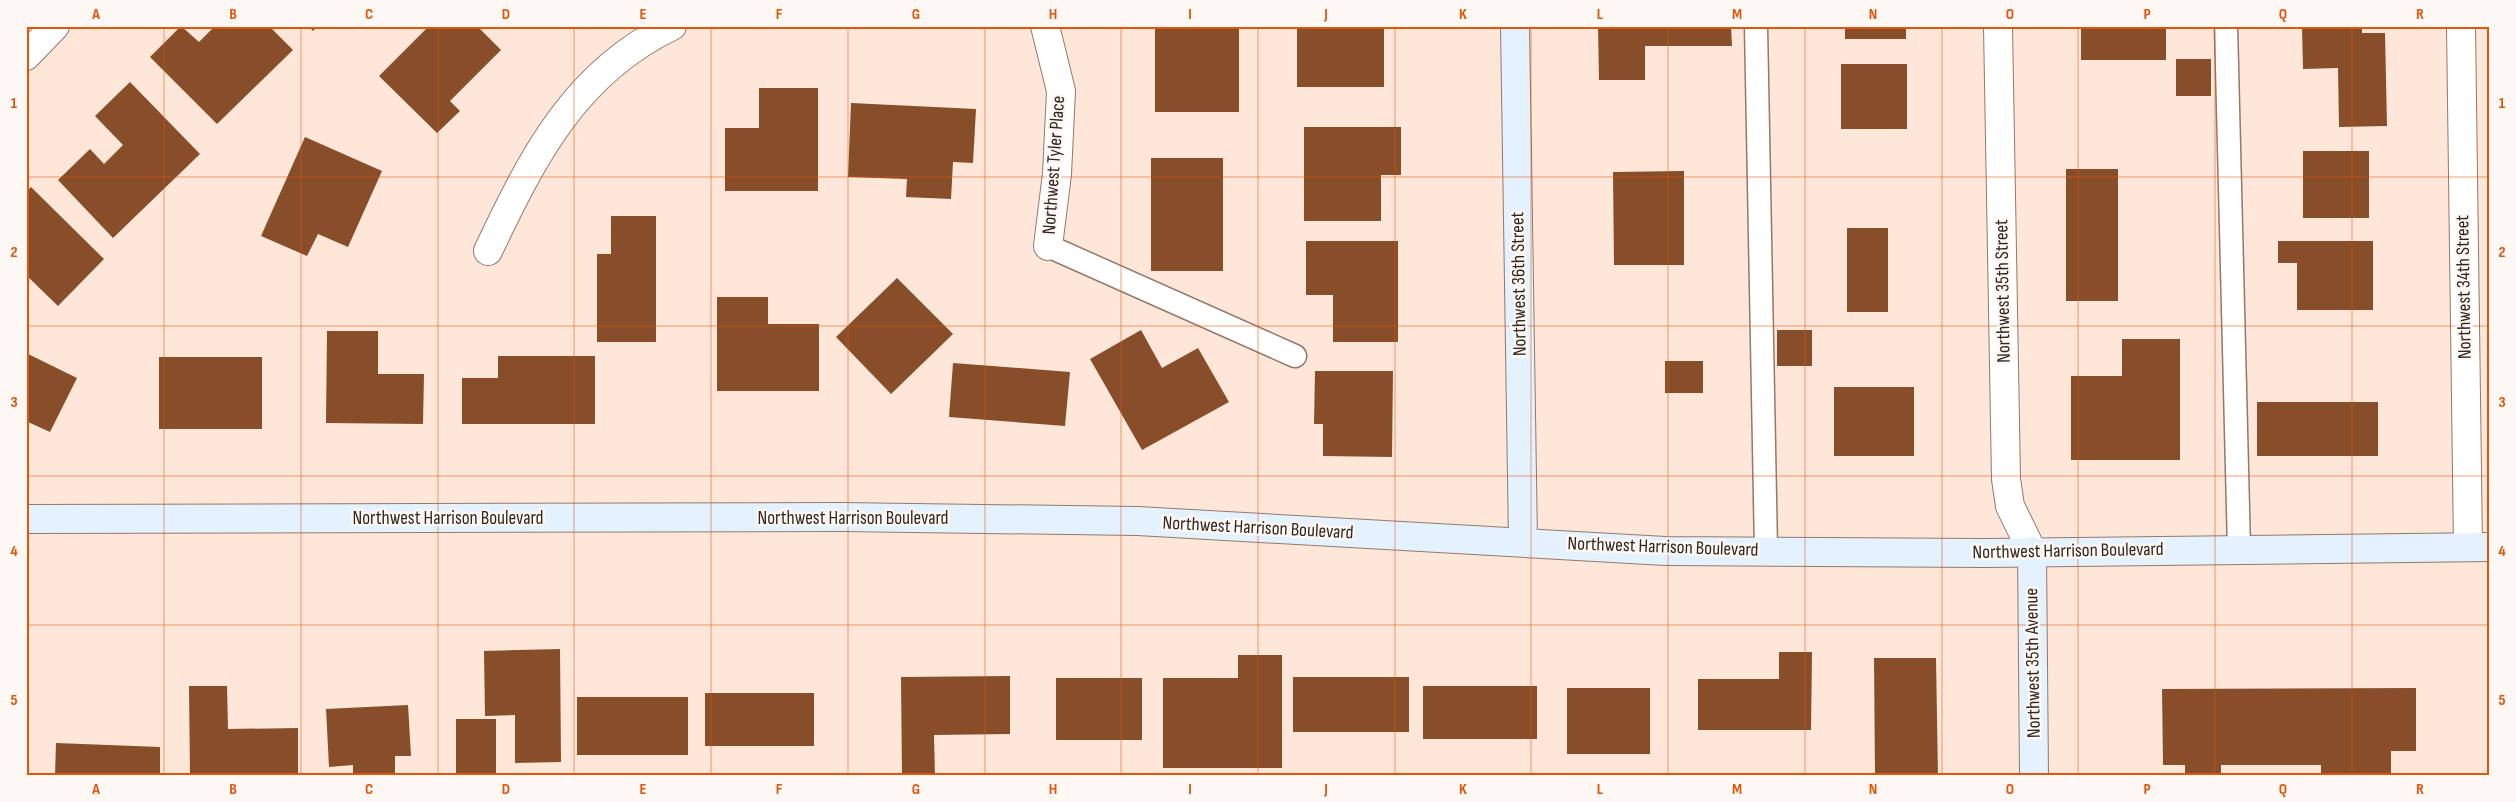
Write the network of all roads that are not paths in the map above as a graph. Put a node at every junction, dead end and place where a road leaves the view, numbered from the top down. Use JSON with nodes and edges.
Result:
{"nodes":[{"id":1,"x":55,"y":26,"type":"edge"},
{"id":2,"x":672,"y":26,"type":"edge"},
{"id":3,"x":1045,"y":26,"type":"edge"},
{"id":4,"x":1515,"y":26,"type":"edge"},
{"id":5,"x":1756,"y":26,"type":"edge"},
{"id":6,"x":1998,"y":26,"type":"edge"},
{"id":7,"x":2226,"y":26,"type":"edge"},
{"id":8,"x":2461,"y":26,"type":"edge"},
{"id":9,"x":26,"y":56,"type":"edge"},
{"id":10,"x":1048,"y":246,"type":"joint"},
{"id":11,"x":488,"y":251,"type":"dead end"},
{"id":12,"x":1294,"y":356,"type":"dead end"},
{"id":13,"x":26,"y":519,"type":"edge"},
{"id":14,"x":1522,"y":542,"type":"junction"},
{"id":15,"x":2479,"y":547,"type":"edge"},
{"id":16,"x":2239,"y":549,"type":"junction"},
{"id":17,"x":1766,"y":551,"type":"junction"},
{"id":18,"x":2032,"y":551,"type":"junction"},
{"id":19,"x":2034,"y":776,"type":"edge"}],
"edges":[{"from":1,"to":9,"type":"street"},
{"from":2,"to":11,"type":"street"},
{"from":3,"to":10,"type":"street","name":"Northwest Tyler Place"},
{"from":4,"to":14,"type":"main road","name":"Northwest 36th Street"},
{"from":5,"to":17,"type":"lane"},
{"from":6,"to":18,"type":"street","name":"Northwest 35th Street"},
{"from":7,"to":16,"type":"lane"},
{"from":8,"to":15,"type":"street","name":"Northwest 34th Street"},
{"from":10,"to":12,"type":"lane"},
{"from":13,"to":14,"type":"main road","name":"Northwest Harrison Boulevard"},
{"from":14,"to":17,"type":"main road","name":"Northwest Harrison Boulevard"},
{"from":15,"to":16,"type":"main road","name":"Northwest Harrison Boulevard"},
{"from":16,"to":18,"type":"main road","name":"Northwest Harrison Boulevard"},
{"from":17,"to":18,"type":"main road","name":"Northwest Harrison Boulevard"},
{"from":18,"to":19,"type":"main road","name":"Northwest 35th Avenue"}]}
